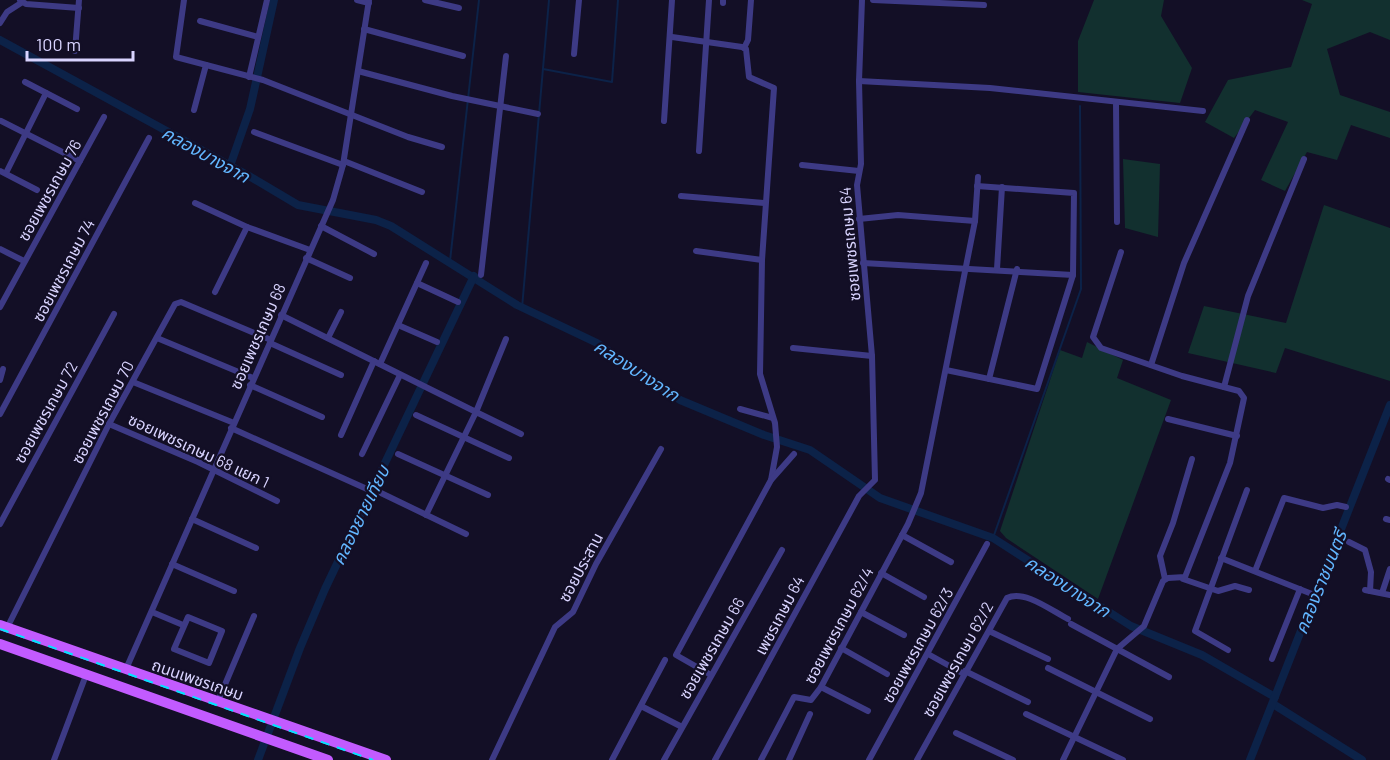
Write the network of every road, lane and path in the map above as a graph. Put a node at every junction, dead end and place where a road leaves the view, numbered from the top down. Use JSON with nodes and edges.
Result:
{"nodes":[{"id":1,"x":79,"y":0,"type":"edge"},
{"id":2,"x":184,"y":0,"type":"edge"},
{"id":3,"x":267,"y":0,"type":"edge"},
{"id":4,"x":357,"y":0,"type":"edge"},
{"id":5,"x":425,"y":0,"type":"edge"},
{"id":6,"x":579,"y":0,"type":"edge"},
{"id":7,"x":672,"y":0,"type":"edge"},
{"id":8,"x":709,"y":0,"type":"edge"},
{"id":9,"x":751,"y":0,"type":"edge"},
{"id":10,"x":862,"y":0,"type":"edge"},
{"id":11,"x":873,"y":0,"type":"edge"},
{"id":12,"x":20,"y":1,"type":"edge"},
{"id":13,"x":369,"y":1,"type":"edge"},
{"id":14,"x":957,"y":2,"type":"edge"},
{"id":15,"x":50,"y":3,"type":"edge"},
{"id":16,"x":984,"y":5,"type":"dead end"},
{"id":17,"x":79,"y":8,"type":"junction"},
{"id":18,"x":459,"y":8,"type":"dead end"},
{"id":19,"x":200,"y":21,"type":"dead end"},
{"id":20,"x":0,"y":23,"type":"edge"},
{"id":21,"x":364,"y":28,"type":"junction"},
{"id":22,"x":258,"y":37,"type":"junction"},
{"id":23,"x":672,"y":38,"type":"junction"},
{"id":24,"x":707,"y":42,"type":"junction"},
{"id":25,"x":744,"y":48,"type":"junction"},
{"id":26,"x":75,"y":51,"type":"dead end"},
{"id":27,"x":574,"y":54,"type":"dead end"},
{"id":28,"x":463,"y":56,"type":"dead end"},
{"id":29,"x":506,"y":56,"type":"dead end"},
{"id":30,"x":206,"y":65,"type":"junction"},
{"id":31,"x":358,"y":71,"type":"junction"},
{"id":32,"x":251,"y":77,"type":"junction"},
{"id":33,"x":859,"y":81,"type":"junction"},
{"id":34,"x":25,"y":82,"type":"dead end"},
{"id":35,"x":46,"y":93,"type":"junction"},
{"id":36,"x":1116,"y":102,"type":"junction"},
{"id":37,"x":501,"y":107,"type":"junction"},
{"id":38,"x":77,"y":109,"type":"dead end"},
{"id":39,"x":194,"y":110,"type":"dead end"},
{"id":40,"x":1203,"y":111,"type":"dead end"},
{"id":41,"x":538,"y":114,"type":"dead end"},
{"id":42,"x":351,"y":116,"type":"junction"},
{"id":43,"x":104,"y":117,"type":"dead end"},
{"id":44,"x":1247,"y":120,"type":"dead end"},
{"id":45,"x":2,"y":121,"type":"dead end"},
{"id":46,"x":664,"y":121,"type":"dead end"},
{"id":47,"x":254,"y":132,"type":"dead end"},
{"id":48,"x":26,"y":135,"type":"junction"},
{"id":49,"x":149,"y":138,"type":"dead end"},
{"id":50,"x":442,"y":147,"type":"dead end"},
{"id":51,"x":699,"y":151,"type":"dead end"},
{"id":52,"x":1304,"y":159,"type":"dead end"},
{"id":53,"x":80,"y":161,"type":"junction"},
{"id":54,"x":343,"y":163,"type":"junction"},
{"id":55,"x":802,"y":165,"type":"dead end"},
{"id":56,"x":859,"y":171,"type":"junction"},
{"id":57,"x":3,"y":172,"type":"edge"},
{"id":58,"x":978,"y":177,"type":"dead end"},
{"id":59,"x":977,"y":186,"type":"junction"},
{"id":60,"x":1002,"y":187,"type":"junction"},
{"id":61,"x":37,"y":190,"type":"dead end"},
{"id":62,"x":422,"y":192,"type":"dead end"},
{"id":63,"x":681,"y":196,"type":"dead end"},
{"id":64,"x":195,"y":203,"type":"dead end"},
{"id":65,"x":765,"y":203,"type":"junction"},
{"id":66,"x":859,"y":219,"type":"junction"},
{"id":67,"x":975,"y":221,"type":"junction"},
{"id":68,"x":1117,"y":222,"type":"dead end"},
{"id":69,"x":322,"y":223,"type":"junction"},
{"id":70,"x":247,"y":227,"type":"junction"},
{"id":71,"x":0,"y":249,"type":"edge"},
{"id":72,"x":310,"y":250,"type":"junction"},
{"id":73,"x":696,"y":251,"type":"dead end"},
{"id":74,"x":1121,"y":252,"type":"dead end"},
{"id":75,"x":374,"y":254,"type":"dead end"},
{"id":76,"x":306,"y":258,"type":"junction"},
{"id":77,"x":762,"y":260,"type":"junction"},
{"id":78,"x":24,"y":261,"type":"junction"},
{"id":79,"x":426,"y":263,"type":"dead end"},
{"id":80,"x":863,"y":263,"type":"junction"},
{"id":81,"x":966,"y":268,"type":"junction"},
{"id":82,"x":997,"y":269,"type":"junction"},
{"id":83,"x":1017,"y":269,"type":"junction"},
{"id":84,"x":1073,"y":274,"type":"junction"},
{"id":85,"x":482,"y":275,"type":"dead end"},
{"id":86,"x":350,"y":278,"type":"dead end"},
{"id":87,"x":417,"y":283,"type":"junction"},
{"id":88,"x":215,"y":292,"type":"dead end"},
{"id":89,"x":458,"y":302,"type":"dead end"},
{"id":90,"x":0,"y":307,"type":"edge"},
{"id":91,"x":341,"y":312,"type":"dead end"},
{"id":92,"x":114,"y":314,"type":"dead end"},
{"id":93,"x":281,"y":315,"type":"junction"},
{"id":94,"x":398,"y":325,"type":"junction"},
{"id":95,"x":157,"y":338,"type":"junction"},
{"id":96,"x":328,"y":338,"type":"junction"},
{"id":97,"x":506,"y":339,"type":"dead end"},
{"id":98,"x":271,"y":341,"type":"junction"},
{"id":99,"x":437,"y":342,"type":"dead end"},
{"id":100,"x":793,"y":348,"type":"dead end"},
{"id":101,"x":872,"y":356,"type":"junction"},
{"id":102,"x":377,"y":363,"type":"junction"},
{"id":103,"x":1151,"y":365,"type":"junction"},
{"id":104,"x":3,"y":369,"type":"dead end"},
{"id":105,"x":946,"y":370,"type":"junction"},
{"id":106,"x":341,"y":375,"type":"dead end"},
{"id":107,"x":400,"y":375,"type":"junction"},
{"id":108,"x":253,"y":378,"type":"junction"},
{"id":109,"x":989,"y":379,"type":"junction"},
{"id":110,"x":0,"y":380,"type":"edge"},
{"id":111,"x":133,"y":382,"type":"junction"},
{"id":112,"x":250,"y":385,"type":"junction"},
{"id":113,"x":1224,"y":387,"type":"junction"},
{"id":114,"x":0,"y":394,"type":"edge"},
{"id":115,"x":8,"y":400,"type":"junction"},
{"id":116,"x":740,"y":409,"type":"dead end"},
{"id":117,"x":476,"y":412,"type":"junction"},
{"id":118,"x":0,"y":414,"type":"edge"},
{"id":119,"x":416,"y":415,"type":"dead end"},
{"id":120,"x":322,"y":417,"type":"dead end"},
{"id":121,"x":1168,"y":419,"type":"dead end"},
{"id":122,"x":774,"y":420,"type":"junction"},
{"id":123,"x":109,"y":424,"type":"junction"},
{"id":124,"x":232,"y":426,"type":"junction"},
{"id":125,"x":521,"y":434,"type":"dead end"},
{"id":126,"x":341,"y":435,"type":"dead end"},
{"id":127,"x":1236,"y":436,"type":"junction"},
{"id":128,"x":464,"y":437,"type":"junction"},
{"id":129,"x":661,"y":449,"type":"dead end"},
{"id":130,"x":362,"y":454,"type":"dead end"},
{"id":131,"x":398,"y":454,"type":"dead end"},
{"id":132,"x":794,"y":454,"type":"dead end"},
{"id":133,"x":509,"y":458,"type":"dead end"},
{"id":134,"x":1192,"y":459,"type":"dead end"},
{"id":135,"x":213,"y":470,"type":"junction"},
{"id":136,"x":445,"y":475,"type":"junction"},
{"id":137,"x":771,"y":480,"type":"junction"},
{"id":138,"x":871,"y":486,"type":"joint"},
{"id":139,"x":367,"y":489,"type":"dead end"},
{"id":140,"x":1247,"y":490,"type":"dead end"},
{"id":141,"x":381,"y":493,"type":"dead end"},
{"id":142,"x":488,"y":495,"type":"dead end"},
{"id":143,"x":276,"y":501,"type":"dead end"},
{"id":144,"x":1346,"y":507,"type":"dead end"},
{"id":145,"x":426,"y":515,"type":"junction"},
{"id":146,"x":192,"y":519,"type":"junction"},
{"id":147,"x":0,"y":524,"type":"edge"},
{"id":148,"x":466,"y":534,"type":"dead end"},
{"id":149,"x":902,"y":535,"type":"junction"},
{"id":150,"x":1349,"y":542,"type":"dead end"},
{"id":151,"x":987,"y":543,"type":"dead end"},
{"id":152,"x":256,"y":548,"type":"dead end"},
{"id":153,"x":782,"y":550,"type":"dead end"},
{"id":154,"x":1221,"y":558,"type":"junction"},
{"id":155,"x":951,"y":562,"type":"dead end"},
{"id":156,"x":172,"y":564,"type":"junction"},
{"id":157,"x":1390,"y":569,"type":"edge"},
{"id":158,"x":1256,"y":571,"type":"junction"},
{"id":159,"x":881,"y":573,"type":"junction"},
{"id":160,"x":1165,"y":579,"type":"junction"},
{"id":161,"x":1183,"y":579,"type":"junction"},
{"id":162,"x":1210,"y":589,"type":"junction"},
{"id":163,"x":1300,"y":589,"type":"junction"},
{"id":164,"x":1249,"y":590,"type":"dead end"},
{"id":165,"x":234,"y":591,"type":"dead end"},
{"id":166,"x":1382,"y":593,"type":"junction"},
{"id":167,"x":1312,"y":594,"type":"dead end"},
{"id":168,"x":1390,"y":595,"type":"edge"},
{"id":169,"x":924,"y":597,"type":"dead end"},
{"id":170,"x":152,"y":612,"type":"junction"},
{"id":171,"x":861,"y":612,"type":"junction"},
{"id":172,"x":254,"y":616,"type":"dead end"},
{"id":173,"x":183,"y":626,"type":"junction"},
{"id":174,"x":3,"y":627,"type":"edge"},
{"id":175,"x":989,"y":630,"type":"junction"},
{"id":176,"x":904,"y":634,"type":"dead end"},
{"id":177,"x":31,"y":637,"type":"junction"},
{"id":178,"x":1,"y":645,"type":"edge"},
{"id":179,"x":841,"y":648,"type":"junction"},
{"id":180,"x":1117,"y":649,"type":"junction"},
{"id":181,"x":1228,"y":650,"type":"dead end"},
{"id":182,"x":24,"y":653,"type":"junction"},
{"id":183,"x":928,"y":654,"type":"junction"},
{"id":184,"x":1048,"y":659,"type":"dead end"},
{"id":185,"x":1272,"y":659,"type":"dead end"},
{"id":186,"x":665,"y":660,"type":"dead end"},
{"id":187,"x":1048,"y":668,"type":"dead end"},
{"id":188,"x":125,"y":669,"type":"junction"},
{"id":189,"x":965,"y":672,"type":"junction"},
{"id":190,"x":887,"y":674,"type":"dead end"},
{"id":191,"x":86,"y":675,"type":"junction"},
{"id":192,"x":711,"y":675,"type":"junction"},
{"id":193,"x":1169,"y":677,"type":"dead end"},
{"id":194,"x":821,"y":687,"type":"junction"},
{"id":195,"x":1096,"y":691,"type":"junction"},
{"id":196,"x":218,"y":701,"type":"junction"},
{"id":197,"x":1028,"y":702,"type":"dead end"},
{"id":198,"x":641,"y":706,"type":"junction"},
{"id":199,"x":868,"y":711,"type":"dead end"},
{"id":200,"x":810,"y":714,"type":"dead end"},
{"id":201,"x":1026,"y":714,"type":"dead end"},
{"id":202,"x":1150,"y":718,"type":"dead end"},
{"id":203,"x":682,"y":727,"type":"junction"},
{"id":204,"x":956,"y":733,"type":"dead end"},
{"id":205,"x":1074,"y":736,"type":"junction"},
{"id":206,"x":313,"y":758,"type":"edge"},
{"id":207,"x":54,"y":760,"type":"edge"},
{"id":208,"x":328,"y":760,"type":"edge"},
{"id":209,"x":386,"y":760,"type":"edge"},
{"id":210,"x":492,"y":760,"type":"edge"},
{"id":211,"x":612,"y":760,"type":"edge"},
{"id":212,"x":664,"y":760,"type":"edge"},
{"id":213,"x":715,"y":760,"type":"edge"},
{"id":214,"x":761,"y":760,"type":"edge"},
{"id":215,"x":789,"y":760,"type":"edge"},
{"id":216,"x":869,"y":760,"type":"edge"},
{"id":217,"x":917,"y":760,"type":"edge"},
{"id":218,"x":1013,"y":760,"type":"edge"},
{"id":219,"x":1063,"y":760,"type":"edge"},
{"id":220,"x":1123,"y":760,"type":"edge"}],
"edges":[{"from":1,"to":17,"type":"street"},
{"from":2,"to":30,"type":"street"},
{"from":3,"to":22,"type":"street"},
{"from":4,"to":13,"type":"street"},
{"from":5,"to":18,"type":"street"},
{"from":6,"to":27,"type":"street"},
{"from":7,"to":23,"type":"street"},
{"from":8,"to":24,"type":"street"},
{"from":9,"to":25,"type":"street"},
{"from":10,"to":33,"type":"street","name":"ซอยเพชรเกษม 64"},
{"from":11,"to":14,"type":"street"},
{"from":12,"to":15,"type":"street"},
{"from":12,"to":20,"type":"street"},
{"from":13,"to":21,"type":"street","name":"ซอยเพชรเกษม 68"},
{"from":14,"to":16,"type":"street"},
{"from":15,"to":17,"type":"street"},
{"from":17,"to":26,"type":"street"},
{"from":19,"to":22,"type":"street"},
{"from":21,"to":28,"type":"street"},
{"from":21,"to":31,"type":"street","name":"ซอยเพชรเกษม 68"},
{"from":22,"to":32,"type":"street"},
{"from":23,"to":24,"type":"street"},
{"from":23,"to":46,"type":"street"},
{"from":24,"to":25,"type":"street"},
{"from":24,"to":51,"type":"street"},
{"from":25,"to":65,"type":"street"},
{"from":29,"to":37,"type":"street"},
{"from":30,"to":32,"type":"street"},
{"from":30,"to":39,"type":"street"},
{"from":31,"to":37,"type":"street"},
{"from":31,"to":42,"type":"street","name":"ซอยเพชรเกษม 68"},
{"from":32,"to":42,"type":"street"},
{"from":33,"to":36,"type":"street"},
{"from":33,"to":56,"type":"street","name":"ซอยเพชรเกษม 64"},
{"from":34,"to":35,"type":"street"},
{"from":35,"to":38,"type":"street"},
{"from":35,"to":48,"type":"street"},
{"from":36,"to":40,"type":"street"},
{"from":36,"to":68,"type":"street"},
{"from":37,"to":41,"type":"street"},
{"from":37,"to":85,"type":"street"},
{"from":42,"to":50,"type":"street"},
{"from":42,"to":54,"type":"street","name":"ซอยเพชรเกษม 68"},
{"from":43,"to":53,"type":"street","name":"ซอยเพชรเกษม 76"},
{"from":44,"to":103,"type":"street"},
{"from":45,"to":48,"type":"street"},
{"from":47,"to":54,"type":"street"},
{"from":48,"to":53,"type":"street"},
{"from":48,"to":57,"type":"street"},
{"from":49,"to":115,"type":"street","name":"ซอยเพชรเกษม 74"},
{"from":52,"to":113,"type":"street"},
{"from":53,"to":78,"type":"street","name":"ซอยเพชรเกษม 76"},
{"from":54,"to":62,"type":"street"},
{"from":54,"to":69,"type":"street","name":"ซอยเพชรเกษม 68"},
{"from":55,"to":56,"type":"street"},
{"from":56,"to":66,"type":"street","name":"ซอยเพชรเกษม 64"},
{"from":57,"to":61,"type":"street"},
{"from":58,"to":59,"type":"street","name":"ซอยเพชรเกษม 62/4"},
{"from":59,"to":60,"type":"street"},
{"from":59,"to":67,"type":"street","name":"ซอยเพชรเกษม 62/4"},
{"from":60,"to":82,"type":"street"},
{"from":60,"to":84,"type":"street"},
{"from":63,"to":65,"type":"street"},
{"from":64,"to":70,"type":"street"},
{"from":65,"to":77,"type":"street"},
{"from":66,"to":67,"type":"street"},
{"from":66,"to":80,"type":"street","name":"ซอยเพชรเกษม 64"},
{"from":67,"to":81,"type":"street","name":"ซอยเพชรเกษม 62/4"},
{"from":69,"to":72,"type":"street","name":"ซอยเพชรเกษม 68"},
{"from":69,"to":75,"type":"street"},
{"from":70,"to":72,"type":"street"},
{"from":70,"to":88,"type":"street"},
{"from":71,"to":78,"type":"street"},
{"from":72,"to":76,"type":"street","name":"ซอยเพชรเกษม 68"},
{"from":73,"to":77,"type":"street"},
{"from":74,"to":103,"type":"street"},
{"from":76,"to":86,"type":"street"},
{"from":76,"to":93,"type":"street","name":"ซอยเพชรเกษม 68"},
{"from":77,"to":122,"type":"street"},
{"from":78,"to":90,"type":"street","name":"ซอยเพชรเกษม 76"},
{"from":79,"to":87,"type":"street"},
{"from":80,"to":81,"type":"street"},
{"from":80,"to":101,"type":"street","name":"ซอยเพชรเกษม 64"},
{"from":81,"to":82,"type":"street"},
{"from":81,"to":105,"type":"street","name":"ซอยเพชรเกษม 62/4"},
{"from":82,"to":83,"type":"street"},
{"from":83,"to":84,"type":"street"},
{"from":83,"to":109,"type":"street"},
{"from":84,"to":109,"type":"street"},
{"from":87,"to":89,"type":"street"},
{"from":87,"to":94,"type":"street"},
{"from":91,"to":96,"type":"street"},
{"from":92,"to":147,"type":"street","name":"ซอยเพชรเกษม 72"},
{"from":93,"to":96,"type":"street"},
{"from":93,"to":98,"type":"street","name":"ซอยเพชรเกษม 68"},
{"from":94,"to":99,"type":"street"},
{"from":94,"to":102,"type":"street"},
{"from":95,"to":98,"type":"street","name":"ซอยเพชรเกษม 70"},
{"from":95,"to":108,"type":"street"},
{"from":95,"to":111,"type":"street","name":"ซอยเพชรเกษม 70"},
{"from":96,"to":102,"type":"street"},
{"from":97,"to":117,"type":"street"},
{"from":98,"to":106,"type":"street"},
{"from":98,"to":108,"type":"street","name":"ซอยเพชรเกษม 68"},
{"from":100,"to":101,"type":"street"},
{"from":101,"to":138,"type":"street","name":"ซอยเพชรเกษม 64"},
{"from":102,"to":107,"type":"street"},
{"from":102,"to":126,"type":"street"},
{"from":103,"to":113,"type":"street"},
{"from":104,"to":110,"type":"street"},
{"from":105,"to":109,"type":"street"},
{"from":105,"to":149,"type":"street","name":"ซอยเพชรเกษม 62/4"},
{"from":107,"to":117,"type":"street"},
{"from":107,"to":130,"type":"street"},
{"from":108,"to":112,"type":"street","name":"ซอยเพชรเกษม 68"},
{"from":111,"to":123,"type":"street","name":"ซอยเพชรเกษม 70"},
{"from":111,"to":124,"type":"street"},
{"from":112,"to":120,"type":"street"},
{"from":112,"to":124,"type":"street","name":"ซอยเพชรเกษม 68"},
{"from":113,"to":127,"type":"street"},
{"from":114,"to":115,"type":"street"},
{"from":115,"to":118,"type":"street","name":"ซอยเพชรเกษม 74"},
{"from":116,"to":122,"type":"street"},
{"from":117,"to":125,"type":"street"},
{"from":117,"to":128,"type":"street"},
{"from":119,"to":128,"type":"street"},
{"from":121,"to":127,"type":"street"},
{"from":122,"to":137,"type":"street"},
{"from":123,"to":135,"type":"street","name":"ซอยเพชรเกษม 68 แยก 1"},
{"from":123,"to":174,"type":"street","name":"ซอยเพชรเกษม 70"},
{"from":124,"to":135,"type":"street","name":"ซอยเพชรเกษม 68"},
{"from":124,"to":139,"type":"street"},
{"from":127,"to":161,"type":"street"},
{"from":128,"to":133,"type":"street"},
{"from":128,"to":136,"type":"street"},
{"from":129,"to":210,"type":"street","name":"ซอยประสาน"},
{"from":131,"to":136,"type":"street"},
{"from":132,"to":137,"type":"street"},
{"from":134,"to":160,"type":"street"},
{"from":135,"to":143,"type":"street","name":"ซอยเพชรเกษม 68 แยก 1"},
{"from":135,"to":146,"type":"street","name":"ซอยเพชรเกษม 68"},
{"from":136,"to":142,"type":"street"},
{"from":136,"to":145,"type":"street"},
{"from":137,"to":192,"type":"street"},
{"from":138,"to":213,"type":"street","name":"เพชรเกษม 64"},
{"from":140,"to":154,"type":"street"},
{"from":141,"to":145,"type":"street"},
{"from":144,"to":158,"type":"street"},
{"from":145,"to":148,"type":"street"},
{"from":146,"to":152,"type":"street"},
{"from":146,"to":156,"type":"street","name":"ซอยเพชรเกษม 68"},
{"from":149,"to":155,"type":"street"},
{"from":149,"to":159,"type":"street","name":"ซอยเพชรเกษม 62/4"},
{"from":150,"to":166,"type":"street"},
{"from":151,"to":183,"type":"street","name":"ซอยเพชรเกษม 62/3"},
{"from":153,"to":192,"type":"street","name":"ซอยเพชรเกษม 66"},
{"from":154,"to":158,"type":"street"},
{"from":154,"to":162,"type":"street"},
{"from":156,"to":165,"type":"street"},
{"from":156,"to":170,"type":"street","name":"ซอยเพชรเกษม 68"},
{"from":157,"to":166,"type":"street"},
{"from":158,"to":163,"type":"street"},
{"from":159,"to":169,"type":"street"},
{"from":159,"to":171,"type":"street","name":"ซอยเพชรเกษม 62/4"},
{"from":160,"to":161,"type":"street"},
{"from":160,"to":180,"type":"street"},
{"from":161,"to":162,"type":"street"},
{"from":162,"to":164,"type":"street"},
{"from":162,"to":181,"type":"street"},
{"from":163,"to":167,"type":"street"},
{"from":163,"to":185,"type":"street"},
{"from":166,"to":168,"type":"street"},
{"from":170,"to":173,"type":"street"},
{"from":170,"to":188,"type":"street","name":"ซอยเพชรเกษม 68"},
{"from":171,"to":176,"type":"street"},
{"from":171,"to":179,"type":"street","name":"ซอยเพชรเกษม 62/4"},
{"from":172,"to":196,"type":"street"},
{"from":173,"to":173,"type":"street"},
{"from":174,"to":177,"type":"main road","name":"ถนนเพชรเกษม"},
{"from":174,"to":178,"type":"main road"},
{"from":175,"to":180,"type":"street","name":"ซอยเพชรเกษม 62/2"},
{"from":175,"to":184,"type":"street"},
{"from":175,"to":189,"type":"street","name":"ซอยเพชรเกษม 62/2"},
{"from":177,"to":182,"type":"main road"},
{"from":177,"to":188,"type":"main road","name":"ถนนเพชรเกษม"},
{"from":178,"to":182,"type":"main road","name":"ถนนเพชรเกษม"},
{"from":179,"to":190,"type":"street"},
{"from":179,"to":194,"type":"street","name":"ซอยเพชรเกษม 62/4"},
{"from":180,"to":193,"type":"street"},
{"from":180,"to":195,"type":"street"},
{"from":182,"to":191,"type":"main road","name":"ถนนเพชรเกษม"},
{"from":183,"to":189,"type":"street"},
{"from":183,"to":216,"type":"street","name":"ซอยเพชรเกษม 62/3"},
{"from":186,"to":198,"type":"street"},
{"from":187,"to":195,"type":"street"},
{"from":188,"to":196,"type":"main road","name":"ถนนเพชรเกษม"},
{"from":189,"to":197,"type":"street"},
{"from":189,"to":217,"type":"street","name":"ซอยเพชรเกษม 62/2"},
{"from":191,"to":206,"type":"main road","name":"ถนนเพชรเกษม"},
{"from":191,"to":207,"type":"street"},
{"from":192,"to":203,"type":"street","name":"ซอยเพชรเกษม 66"},
{"from":194,"to":199,"type":"street"},
{"from":194,"to":214,"type":"street","name":"ซอยเพชรเกษม 62/4"},
{"from":195,"to":202,"type":"street"},
{"from":195,"to":205,"type":"street"},
{"from":196,"to":209,"type":"main road","name":"ถนนเพชรเกษม"},
{"from":198,"to":203,"type":"street"},
{"from":198,"to":211,"type":"street"},
{"from":200,"to":215,"type":"street"},
{"from":201,"to":205,"type":"street"},
{"from":203,"to":212,"type":"street","name":"ซอยเพชรเกษม 66"},
{"from":204,"to":218,"type":"street"},
{"from":205,"to":219,"type":"street"},
{"from":205,"to":220,"type":"street"},
{"from":206,"to":208,"type":"main road","name":"ถนนเพชรเกษม"}]}
